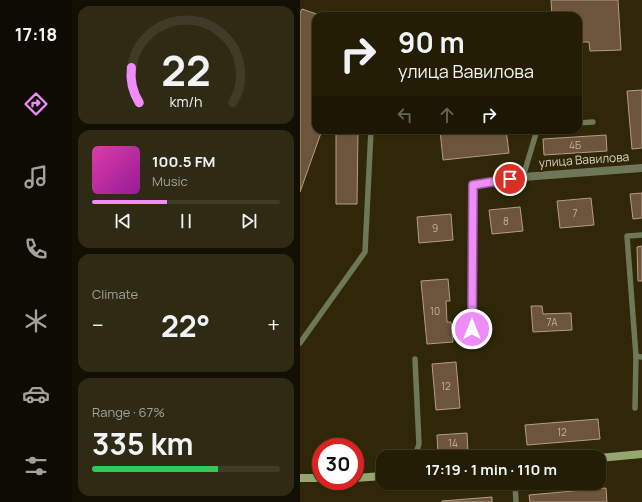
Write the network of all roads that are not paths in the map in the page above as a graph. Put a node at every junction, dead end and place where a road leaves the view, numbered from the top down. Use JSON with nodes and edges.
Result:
{"nodes":[{"id":1,"x":593,"y":122,"type":"dead end"},
{"id":2,"x":582,"y":123,"type":"edge"},
{"id":3,"x":371,"y":134,"type":"edge"},
{"id":4,"x":536,"y":134,"type":"edge"},
{"id":5,"x":642,"y":168,"type":"edge"},
{"id":6,"x":523,"y":177,"type":"junction"},
{"id":7,"x":642,"y":234,"type":"edge"},
{"id":8,"x":300,"y":343,"type":"edge"},
{"id":9,"x":472,"y":345,"type":"dead end"},
{"id":10,"x":639,"y":357,"type":"edge"},
{"id":11,"x":415,"y":359,"type":"dead end"},
{"id":12,"x":635,"y":408,"type":"dead end"},
{"id":13,"x":417,"y":450,"type":"edge"},
{"id":14,"x":642,"y":454,"type":"edge"},
{"id":15,"x":606,"y":457,"type":"edge"},
{"id":16,"x":376,"y":476,"type":"edge"},
{"id":17,"x":364,"y":477,"type":"edge"},
{"id":18,"x":300,"y":478,"type":"edge"},
{"id":19,"x":312,"y":478,"type":"edge"},
{"id":20,"x":515,"y":490,"type":"edge"},
{"id":21,"x":516,"y":502,"type":"edge"}],
"edges":[{"from":1,"to":2,"type":"lane"},
{"from":3,"to":8,"type":"lane"},
{"from":4,"to":6,"type":"lane"},
{"from":5,"to":6,"type":"street","name":"улица Вавилова"},
{"from":6,"to":9,"type":"street","name":"улица Вавилова"},
{"from":7,"to":10,"type":"lane"},
{"from":10,"to":12,"type":"lane"},
{"from":11,"to":13,"type":"lane"},
{"from":14,"to":15,"type":"main road"},
{"from":16,"to":17,"type":"main road"},
{"from":18,"to":19,"type":"main road"},
{"from":20,"to":21,"type":"lane"}]}
